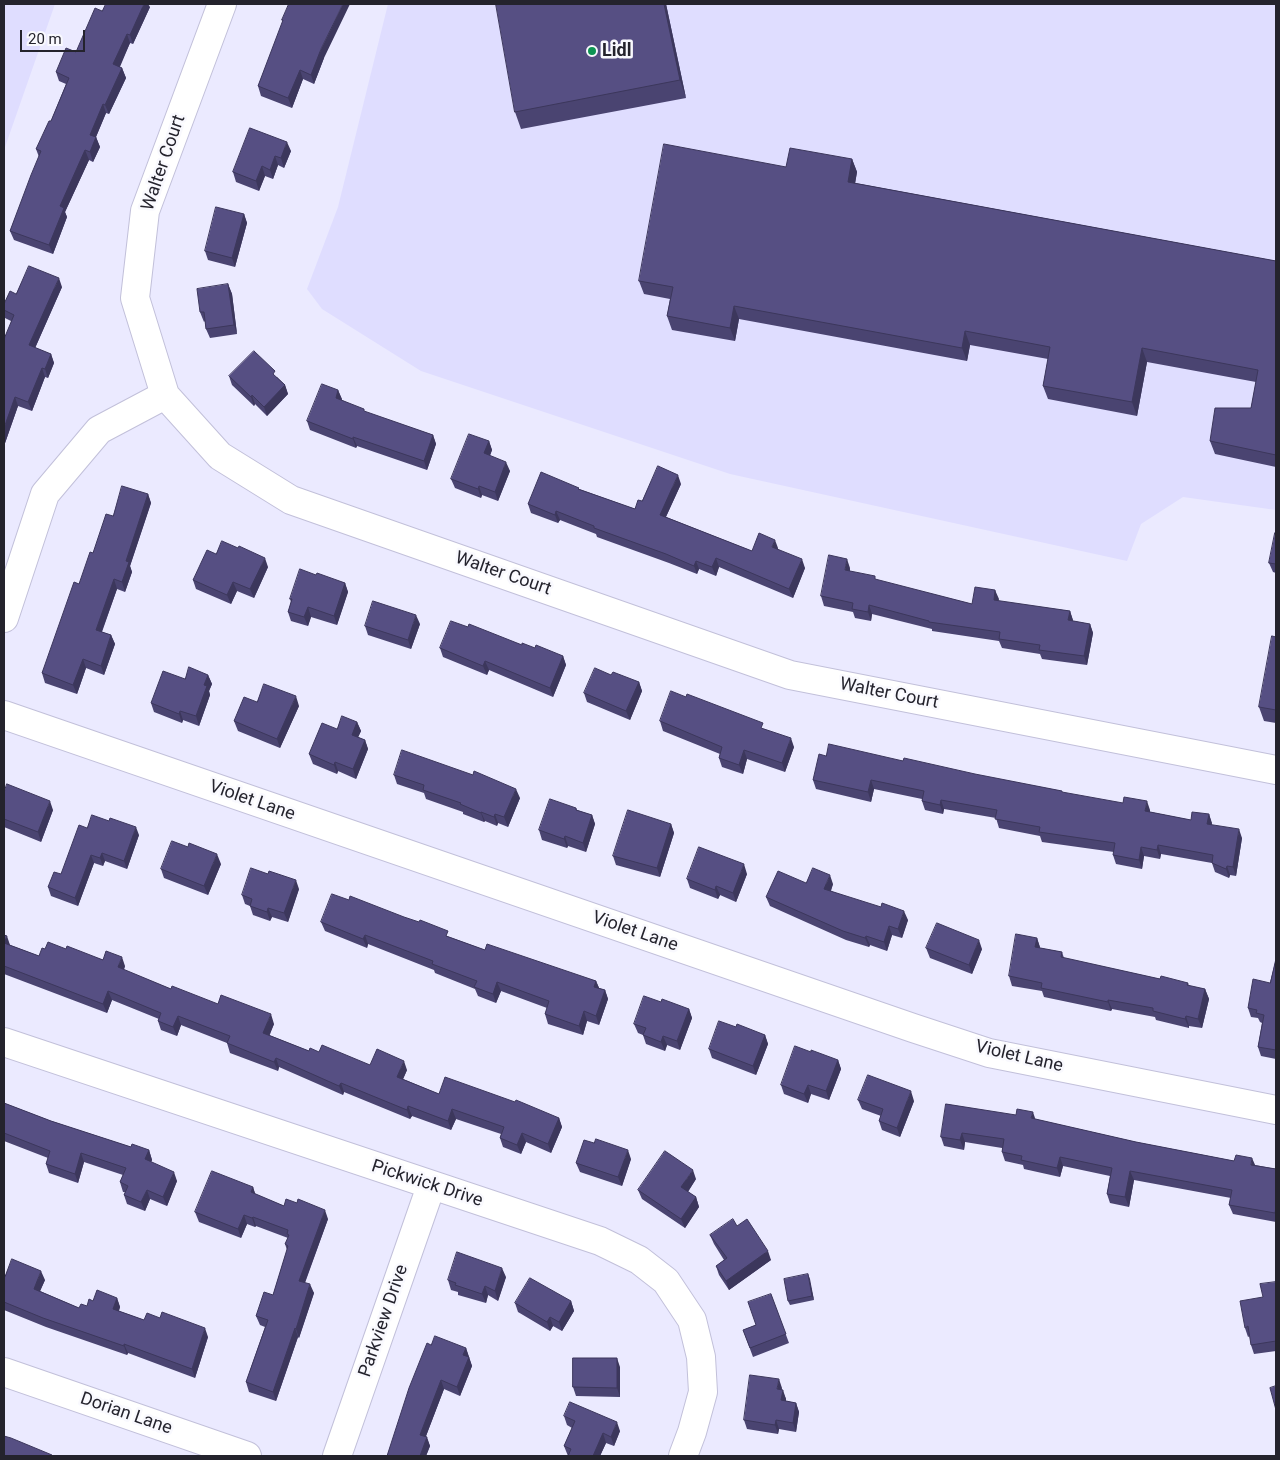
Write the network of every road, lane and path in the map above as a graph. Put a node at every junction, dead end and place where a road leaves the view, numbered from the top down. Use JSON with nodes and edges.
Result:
{"nodes":[{"id":1,"x":222,"y":4,"type":"edge"},
{"id":2,"x":165,"y":395,"type":"junction"},
{"id":3,"x":4,"y":618,"type":"edge"},
{"id":4,"x":4,"y":715,"type":"edge"},
{"id":5,"x":1276,"y":770,"type":"edge"},
{"id":6,"x":4,"y":1042,"type":"edge"},
{"id":7,"x":1276,"y":1110,"type":"edge"},
{"id":8,"x":431,"y":1186,"type":"junction"},
{"id":9,"x":4,"y":1372,"type":"edge"},
{"id":10,"x":248,"y":1456,"type":"edge"},
{"id":11,"x":337,"y":1456,"type":"edge"},
{"id":12,"x":683,"y":1456,"type":"edge"}],
"edges":[{"from":1,"to":2,"type":"street","name":"Walter Court"},
{"from":2,"to":3,"type":"street"},
{"from":2,"to":5,"type":"street","name":"Walter Court"},
{"from":4,"to":7,"type":"street","name":"Violet Lane"},
{"from":6,"to":8,"type":"street","name":"Pickwick Drive"},
{"from":8,"to":11,"type":"street","name":"Parkview Drive"},
{"from":8,"to":12,"type":"street","name":"Pickwick Drive"},
{"from":9,"to":10,"type":"street","name":"Dorian Lane"}]}
